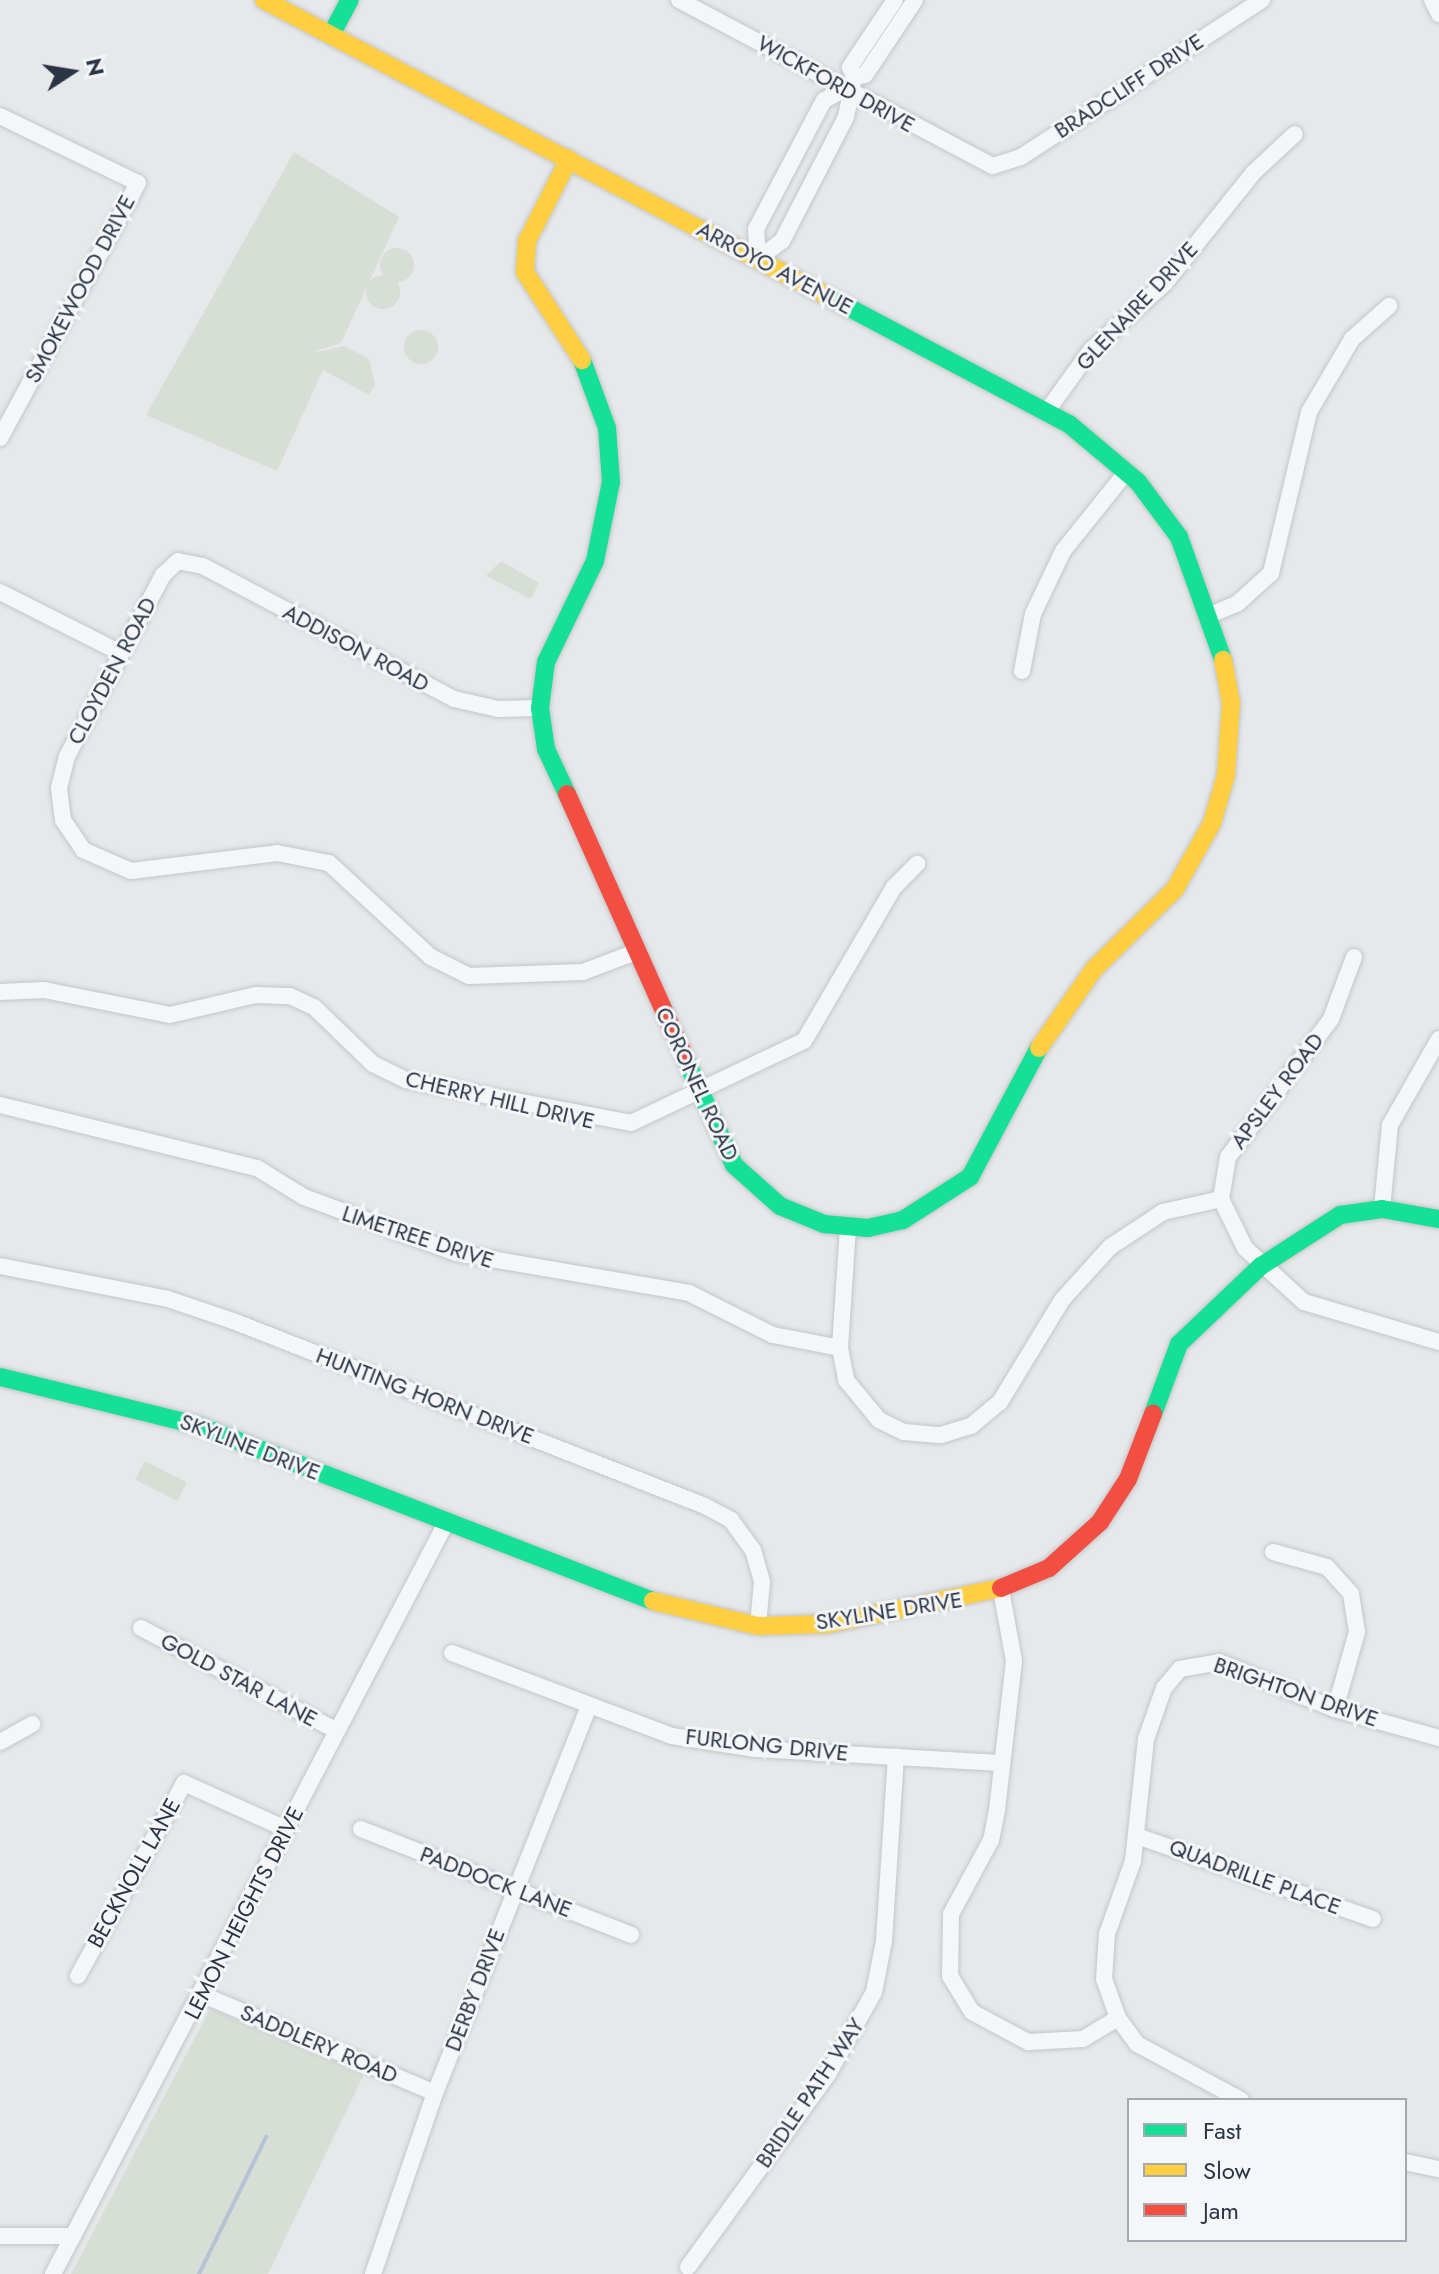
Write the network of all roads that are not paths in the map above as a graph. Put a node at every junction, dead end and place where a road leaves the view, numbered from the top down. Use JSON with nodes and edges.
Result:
{"nodes":[{"id":1,"x":264,"y":0,"type":"edge"},
{"id":2,"x":350,"y":0,"type":"edge"},
{"id":3,"x":679,"y":0,"type":"edge"},
{"id":4,"x":895,"y":0,"type":"edge"},
{"id":5,"x":915,"y":0,"type":"edge"},
{"id":6,"x":1262,"y":0,"type":"edge"},
{"id":7,"x":1432,"y":0,"type":"edge"},
{"id":8,"x":1439,"y":14,"type":"edge"},
{"id":9,"x":331,"y":35,"type":"junction"},
{"id":10,"x":850,"y":82,"type":"junction"},
{"id":11,"x":0,"y":116,"type":"edge"},
{"id":12,"x":1295,"y":134,"type":"dead end"},
{"id":13,"x":569,"y":159,"type":"junction"},
{"id":14,"x":993,"y":166,"type":"joint"},
{"id":15,"x":758,"y":259,"type":"junction"},
{"id":16,"x":1389,"y":306,"type":"dead end"},
{"id":17,"x":1047,"y":411,"type":"junction"},
{"id":18,"x":0,"y":438,"type":"edge"},
{"id":19,"x":1127,"y":471,"type":"junction"},
{"id":20,"x":178,"y":561,"type":"joint"},
{"id":21,"x":0,"y":592,"type":"edge"},
{"id":22,"x":1210,"y":615,"type":"junction"},
{"id":23,"x":121,"y":653,"type":"junction"},
{"id":24,"x":1022,"y":671,"type":"dead end"},
{"id":25,"x":540,"y":708,"type":"junction"},
{"id":26,"x":917,"y":864,"type":"dead end"},
{"id":27,"x":636,"y":952,"type":"junction"},
{"id":28,"x":1354,"y":957,"type":"dead end"},
{"id":29,"x":0,"y":992,"type":"edge"},
{"id":30,"x":1439,"y":1039,"type":"edge"},
{"id":31,"x":701,"y":1095,"type":"junction"},
{"id":32,"x":0,"y":1105,"type":"edge"},
{"id":33,"x":1221,"y":1199,"type":"junction"},
{"id":34,"x":1382,"y":1209,"type":"junction"},
{"id":35,"x":1439,"y":1219,"type":"edge"},
{"id":36,"x":848,"y":1227,"type":"junction"},
{"id":37,"x":0,"y":1266,"type":"edge"},
{"id":38,"x":1261,"y":1266,"type":"junction"},
{"id":39,"x":1439,"y":1342,"type":"edge"},
{"id":40,"x":840,"y":1348,"type":"junction"},
{"id":41,"x":0,"y":1377,"type":"edge"},
{"id":42,"x":446,"y":1523,"type":"junction"},
{"id":43,"x":1273,"y":1552,"type":"dead end"},
{"id":44,"x":1001,"y":1590,"type":"junction"},
{"id":45,"x":758,"y":1626,"type":"junction"},
{"id":46,"x":141,"y":1628,"type":"dead end"},
{"id":47,"x":452,"y":1653,"type":"dead end"},
{"id":48,"x":588,"y":1709,"type":"junction"},
{"id":49,"x":1335,"y":1709,"type":"junction"},
{"id":50,"x":32,"y":1724,"type":"dead end"},
{"id":51,"x":337,"y":1731,"type":"junction"},
{"id":52,"x":1439,"y":1738,"type":"edge"},
{"id":53,"x":0,"y":1742,"type":"edge"},
{"id":54,"x":896,"y":1756,"type":"junction"},
{"id":55,"x":1001,"y":1763,"type":"junction"},
{"id":56,"x":286,"y":1829,"type":"junction"},
{"id":57,"x":361,"y":1829,"type":"dead end"},
{"id":58,"x":1137,"y":1836,"type":"junction"},
{"id":59,"x":514,"y":1890,"type":"junction"},
{"id":60,"x":1373,"y":1919,"type":"dead end"},
{"id":61,"x":631,"y":1935,"type":"dead end"},
{"id":62,"x":78,"y":1976,"type":"dead end"},
{"id":63,"x":203,"y":1995,"type":"junction"},
{"id":64,"x":1118,"y":2018,"type":"junction"},
{"id":65,"x":435,"y":2093,"type":"junction"},
{"id":66,"x":1237,"y":2098,"type":"edge"},
{"id":67,"x":1407,"y":2162,"type":"edge"},
{"id":68,"x":1439,"y":2169,"type":"edge"},
{"id":69,"x":0,"y":2236,"type":"edge"},
{"id":70,"x":73,"y":2236,"type":"junction"},
{"id":71,"x":688,"y":2267,"type":"dead end"},
{"id":72,"x":53,"y":2274,"type":"edge"},
{"id":73,"x":373,"y":2274,"type":"edge"}],
"edges":[{"from":1,"to":9,"type":"street","name":"ARROYO AVENUE"},
{"from":2,"to":9,"type":"street"},
{"from":3,"to":10,"type":"street","name":"WICKFORD DRIVE"},
{"from":4,"to":10,"type":"street"},
{"from":5,"to":10,"type":"street"},
{"from":6,"to":14,"type":"street","name":"BRADCLIFF DRIVE"},
{"from":7,"to":8,"type":"street"},
{"from":9,"to":13,"type":"street","name":"ARROYO AVENUE"},
{"from":10,"to":14,"type":"street","name":"WICKFORD DRIVE"},
{"from":10,"to":15,"type":"street"},
{"from":10,"to":15,"type":"street"},
{"from":11,"to":18,"type":"street","name":"SMOKEWOOD DRIVE"},
{"from":12,"to":17,"type":"street","name":"GLENAIRE DRIVE"},
{"from":13,"to":15,"type":"street","name":"ARROYO AVENUE"},
{"from":13,"to":25,"type":"street","name":"CORONEL ROAD"},
{"from":15,"to":17,"type":"street","name":"ARROYO AVENUE"},
{"from":16,"to":22,"type":"street"},
{"from":17,"to":19,"type":"street","name":"ARROYO AVENUE"},
{"from":19,"to":22,"type":"street","name":"ARROYO AVENUE"},
{"from":19,"to":24,"type":"street"},
{"from":20,"to":23,"type":"street","name":"CLOYDEN ROAD"},
{"from":20,"to":25,"type":"street","name":"ADDISON ROAD"},
{"from":21,"to":23,"type":"street"},
{"from":22,"to":36,"type":"street","name":"CORONEL ROAD"},
{"from":23,"to":27,"type":"street","name":"CLOYDEN ROAD"},
{"from":25,"to":27,"type":"street","name":"CORONEL ROAD"},
{"from":26,"to":31,"type":"street","name":"CHERRY HILL DRIVE"},
{"from":27,"to":31,"type":"street","name":"CORONEL ROAD"},
{"from":28,"to":33,"type":"street","name":"APSLEY ROAD"},
{"from":29,"to":31,"type":"street","name":"CHERRY HILL DRIVE"},
{"from":30,"to":34,"type":"street"},
{"from":31,"to":36,"type":"street","name":"CORONEL ROAD"},
{"from":32,"to":40,"type":"street","name":"LIMETREE DRIVE"},
{"from":33,"to":38,"type":"street"},
{"from":33,"to":40,"type":"street"},
{"from":34,"to":35,"type":"street","name":"SKYLINE DRIVE"},
{"from":34,"to":38,"type":"street","name":"SKYLINE DRIVE"},
{"from":36,"to":40,"type":"street"},
{"from":37,"to":45,"type":"street","name":"HUNTING HORN DRIVE"},
{"from":38,"to":39,"type":"street"},
{"from":38,"to":44,"type":"street","name":"SKYLINE DRIVE"},
{"from":41,"to":42,"type":"street","name":"SKYLINE DRIVE"},
{"from":42,"to":45,"type":"street","name":"SKYLINE DRIVE"},
{"from":42,"to":51,"type":"street","name":"LEMON HEIGHTS DRIVE"},
{"from":43,"to":49,"type":"street"},
{"from":44,"to":45,"type":"street","name":"SKYLINE DRIVE"},
{"from":44,"to":55,"type":"street"},
{"from":46,"to":51,"type":"street","name":"GOLD STAR LANE"},
{"from":47,"to":48,"type":"street","name":"FURLONG DRIVE"},
{"from":48,"to":54,"type":"street","name":"FURLONG DRIVE"},
{"from":48,"to":59,"type":"street","name":"DERBY DRIVE"},
{"from":49,"to":52,"type":"street","name":"BRIGHTON DRIVE"},
{"from":49,"to":58,"type":"street","name":"BRIGHTON DRIVE"},
{"from":50,"to":53,"type":"street"},
{"from":51,"to":56,"type":"street","name":"LEMON HEIGHTS DRIVE"},
{"from":54,"to":55,"type":"street","name":"FURLONG DRIVE"},
{"from":54,"to":71,"type":"street","name":"BRIDLE PATH WAY"},
{"from":55,"to":64,"type":"street"},
{"from":56,"to":62,"type":"street","name":"BECKNOLL LANE"},
{"from":56,"to":63,"type":"street","name":"LEMON HEIGHTS DRIVE"},
{"from":57,"to":59,"type":"street","name":"PADDOCK LANE"},
{"from":58,"to":60,"type":"street","name":"QUADRILLE PLACE"},
{"from":58,"to":64,"type":"street"},
{"from":59,"to":61,"type":"street","name":"PADDOCK LANE"},
{"from":59,"to":65,"type":"street","name":"DERBY DRIVE"},
{"from":63,"to":65,"type":"street","name":"SADDLERY ROAD"},
{"from":63,"to":70,"type":"street","name":"LEMON HEIGHTS DRIVE"},
{"from":64,"to":66,"type":"street"},
{"from":65,"to":73,"type":"street","name":"DERBY DRIVE"},
{"from":67,"to":68,"type":"street"},
{"from":69,"to":70,"type":"street"},
{"from":70,"to":72,"type":"street","name":"LEMON HEIGHTS DRIVE"}]}
